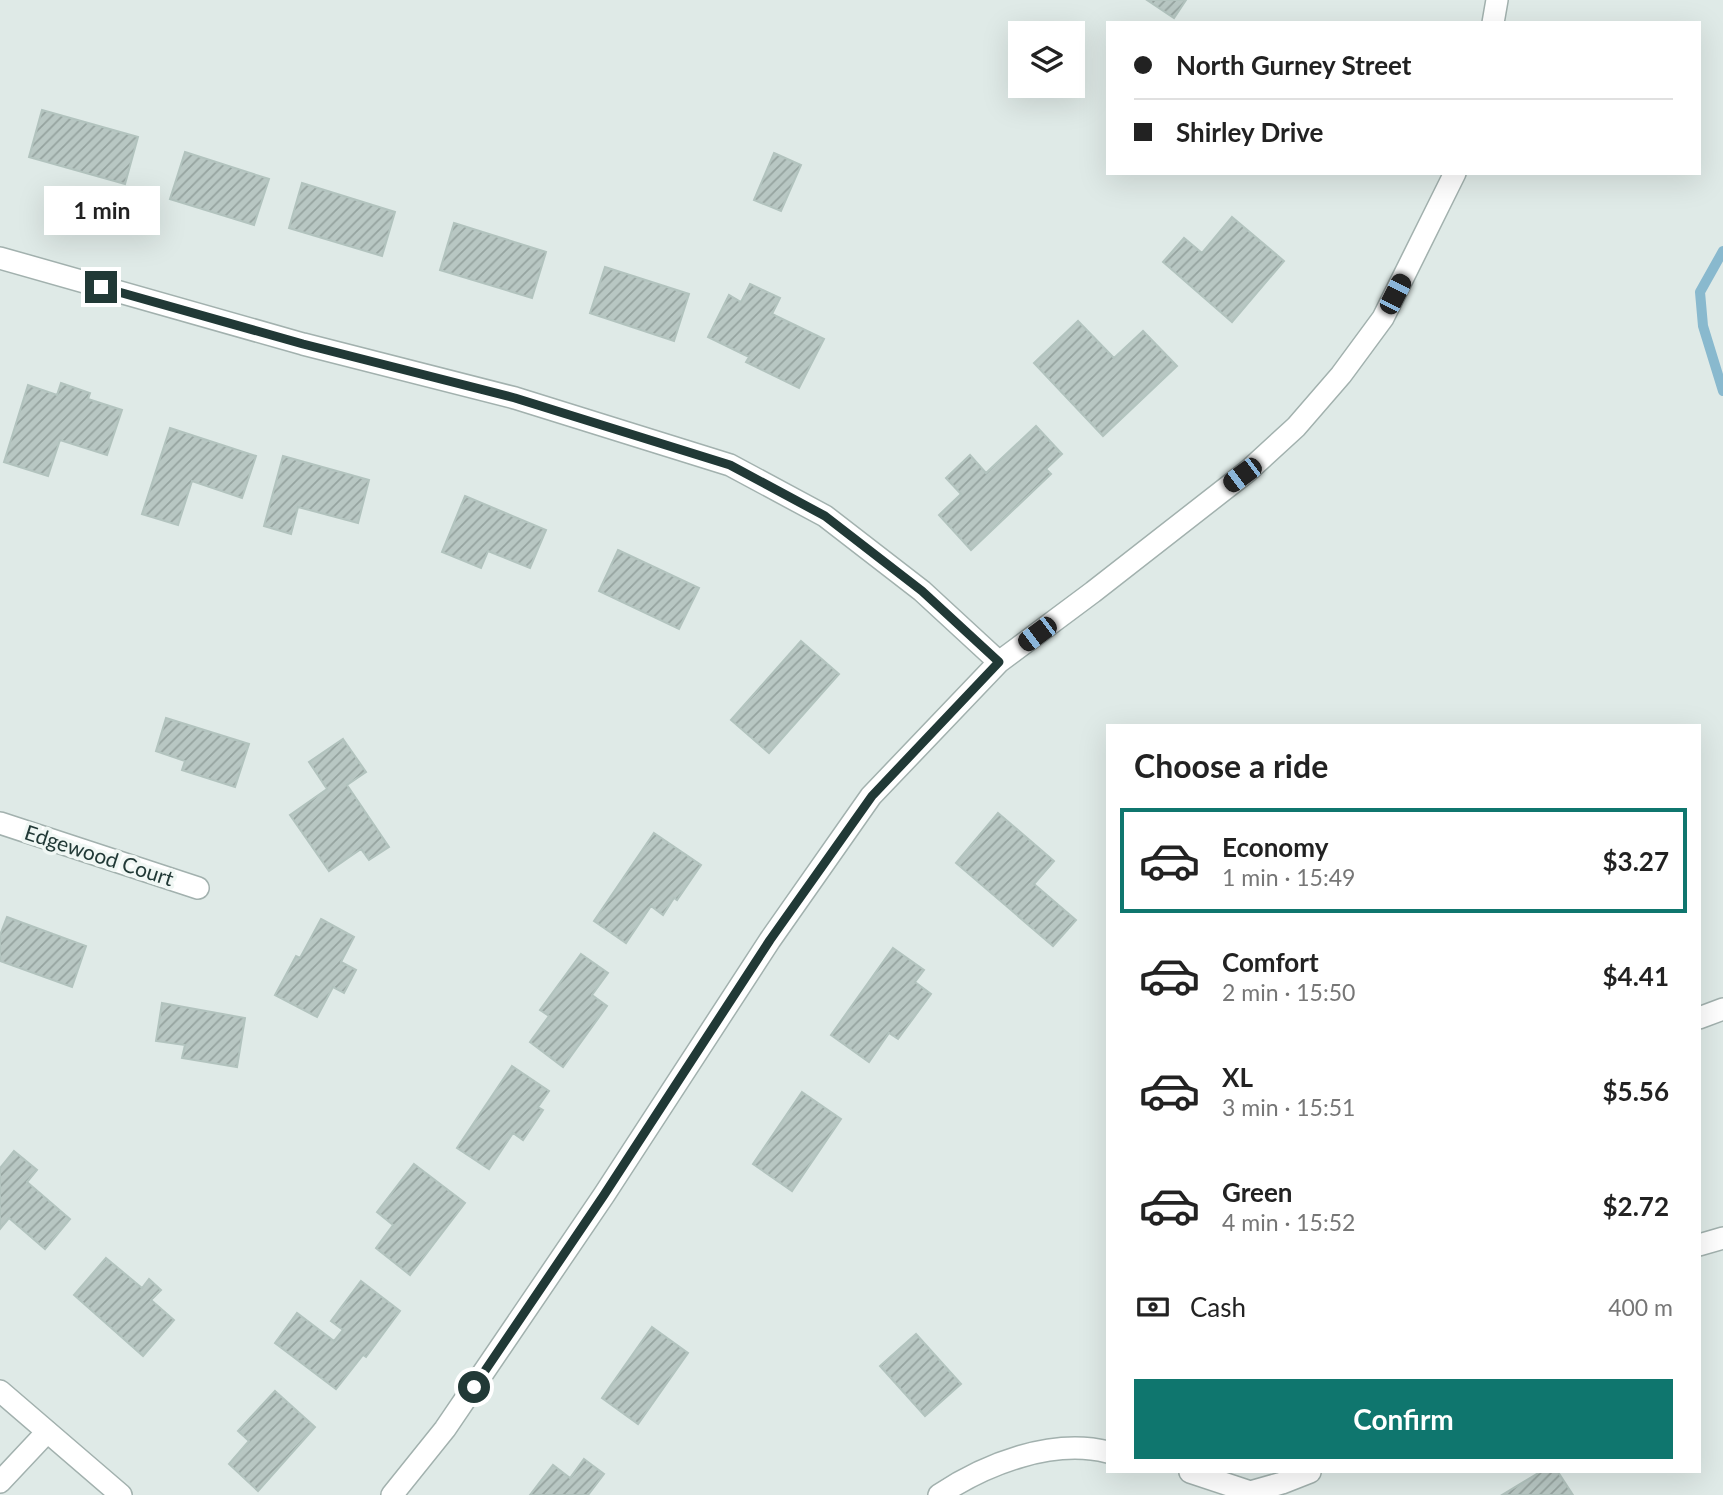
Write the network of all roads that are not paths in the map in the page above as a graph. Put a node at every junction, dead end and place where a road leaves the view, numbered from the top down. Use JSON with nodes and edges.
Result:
{"nodes":[{"id":1,"x":1497,"y":0,"type":"edge"},
{"id":2,"x":1493,"y":21,"type":"edge"},
{"id":3,"x":1454,"y":175,"type":"edge"},
{"id":4,"x":0,"y":258,"type":"edge"},
{"id":5,"x":999,"y":662,"type":"junction"},
{"id":6,"x":0,"y":823,"type":"edge"},
{"id":7,"x":198,"y":888,"type":"dead end"},
{"id":8,"x":1723,"y":1009,"type":"edge"},
{"id":9,"x":1701,"y":1017,"type":"edge"},
{"id":10,"x":1723,"y":1238,"type":"edge"},
{"id":11,"x":1701,"y":1244,"type":"edge"},
{"id":12,"x":0,"y":1391,"type":"edge"},
{"id":13,"x":47,"y":1432,"type":"junction"},
{"id":14,"x":1106,"y":1452,"type":"edge"},
{"id":15,"x":1200,"y":1473,"type":"edge"},
{"id":16,"x":1307,"y":1473,"type":"edge"},
{"id":17,"x":0,"y":1482,"type":"edge"},
{"id":18,"x":121,"y":1495,"type":"edge"},
{"id":19,"x":392,"y":1495,"type":"edge"},
{"id":20,"x":939,"y":1495,"type":"edge"}],
"edges":[{"from":1,"to":2,"type":"street"},
{"from":3,"to":5,"type":"street"},
{"from":4,"to":5,"type":"street"},
{"from":5,"to":19,"type":"street"},
{"from":6,"to":7,"type":"street","name":"Edgewood Court"},
{"from":8,"to":9,"type":"street"},
{"from":10,"to":11,"type":"street"},
{"from":12,"to":13,"type":"street"},
{"from":13,"to":17,"type":"street"},
{"from":13,"to":18,"type":"street"},
{"from":14,"to":20,"type":"street"},
{"from":15,"to":16,"type":"street"}]}
